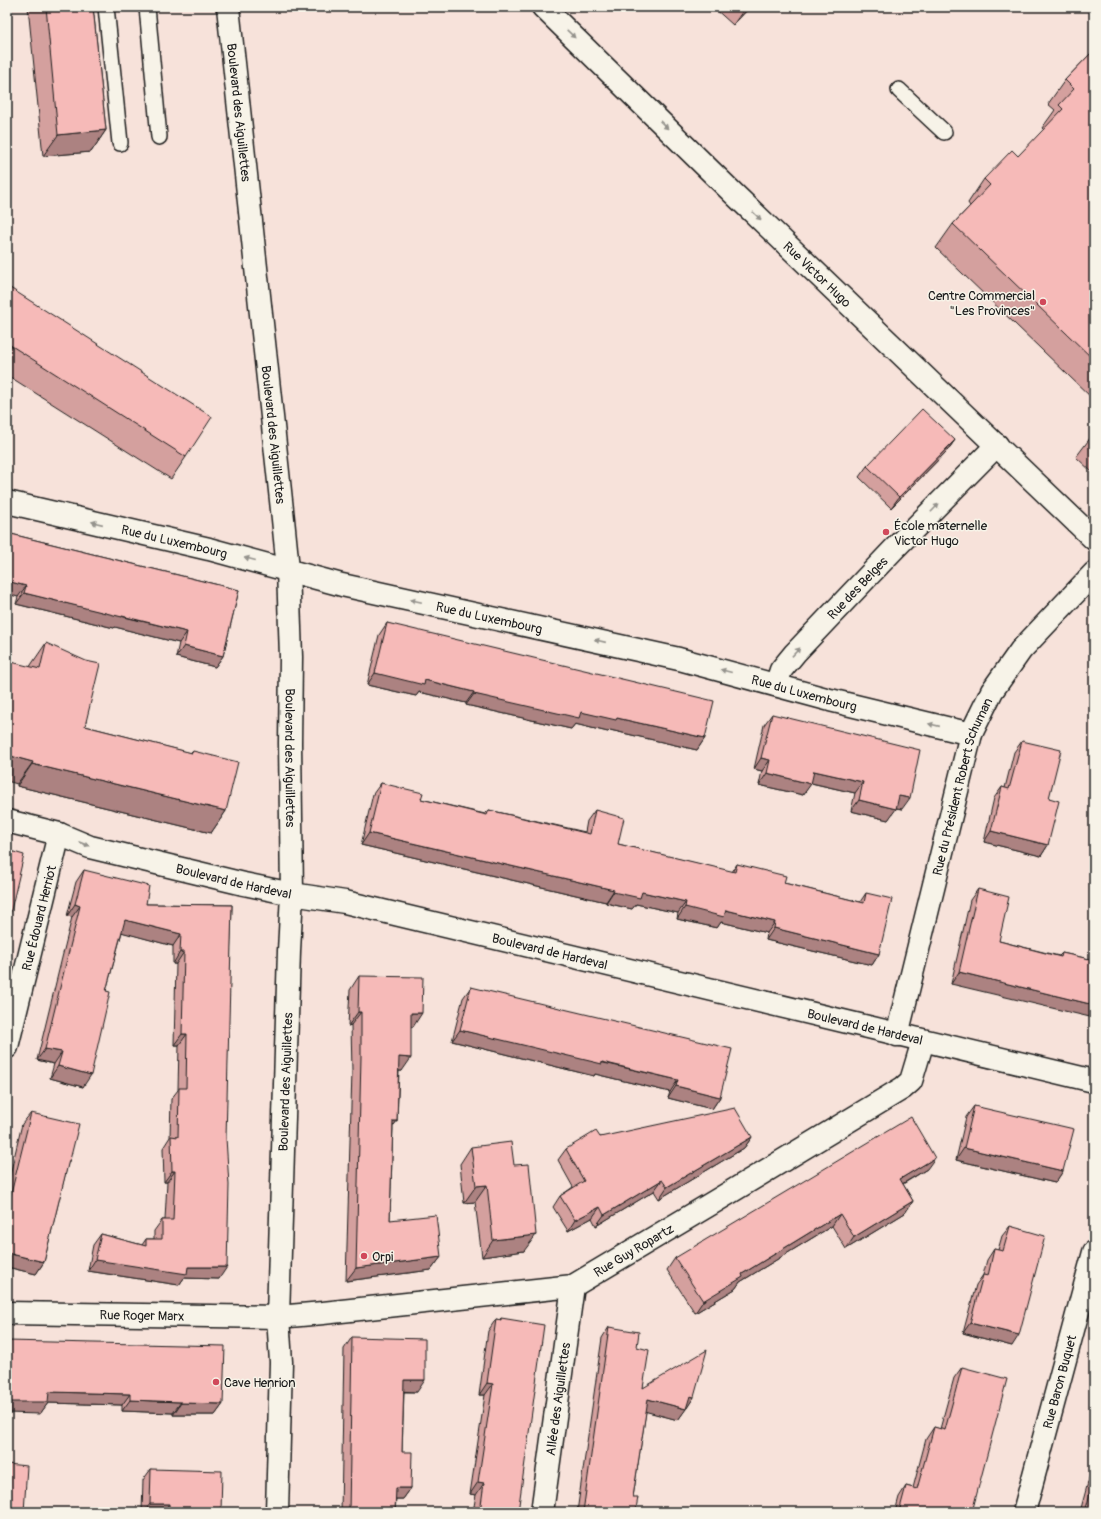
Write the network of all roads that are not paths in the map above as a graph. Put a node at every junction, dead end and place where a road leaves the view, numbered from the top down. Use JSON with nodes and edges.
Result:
{"nodes":[{"id":1,"x":106,"y":7,"type":"edge"},
{"id":2,"x":147,"y":7,"type":"edge"},
{"id":3,"x":228,"y":7,"type":"edge"},
{"id":4,"x":543,"y":7,"type":"edge"},
{"id":5,"x":899,"y":90,"type":"dead end"},
{"id":6,"x":944,"y":132,"type":"dead end"},
{"id":7,"x":159,"y":137,"type":"dead end"},
{"id":8,"x":120,"y":143,"type":"dead end"},
{"id":9,"x":997,"y":445,"type":"junction"},
{"id":10,"x":7,"y":502,"type":"edge"},
{"id":11,"x":1094,"y":539,"type":"edge"},
{"id":12,"x":288,"y":569,"type":"junction"},
{"id":13,"x":1094,"y":573,"type":"edge"},
{"id":14,"x":776,"y":685,"type":"junction"},
{"id":15,"x":972,"y":734,"type":"junction"},
{"id":16,"x":7,"y":821,"type":"edge"},
{"id":17,"x":59,"y":834,"type":"junction"},
{"id":18,"x":292,"y":894,"type":"junction"},
{"id":19,"x":897,"y":1035,"type":"junction"},
{"id":20,"x":923,"y":1041,"type":"junction"},
{"id":21,"x":7,"y":1047,"type":"edge"},
{"id":22,"x":1094,"y":1081,"type":"edge"},
{"id":23,"x":1094,"y":1252,"type":"edge"},
{"id":24,"x":573,"y":1286,"type":"junction"},
{"id":25,"x":7,"y":1313,"type":"edge"},
{"id":26,"x":278,"y":1317,"type":"junction"},
{"id":27,"x":277,"y":1512,"type":"edge"},
{"id":28,"x":542,"y":1512,"type":"edge"},
{"id":29,"x":1024,"y":1512,"type":"edge"}],
"edges":[{"from":1,"to":8,"type":"lane"},
{"from":2,"to":7,"type":"lane"},
{"from":3,"to":12,"type":"street","name":"Boulevard des Aiguillettes"},
{"from":4,"to":9,"type":"street","name":"Rue Victor Hugo","one_way":true},
{"from":5,"to":6,"type":"lane"},
{"from":9,"to":11,"type":"street","name":"Rue Victor Hugo"},
{"from":14,"to":9,"type":"street","name":"Rue des Belges","one_way":true},
{"from":12,"to":10,"type":"street","name":"Rue du Luxembourg","one_way":true},
{"from":14,"to":12,"type":"street","name":"Rue du Luxembourg","one_way":true},
{"from":12,"to":18,"type":"street","name":"Boulevard des Aiguillettes"},
{"from":13,"to":15,"type":"street","name":"Rue du Président Robert Schuman"},
{"from":15,"to":14,"type":"street","name":"Rue du Luxembourg","one_way":true},
{"from":15,"to":19,"type":"street","name":"Rue du Président Robert Schuman"},
{"from":16,"to":17,"type":"street","name":"Boulevard de Hardeval"},
{"from":17,"to":18,"type":"street","name":"Boulevard de Hardeval","one_way":true},
{"from":17,"to":21,"type":"street","name":"Rue Édouard Herriot"},
{"from":18,"to":19,"type":"street","name":"Boulevard de Hardeval"},
{"from":18,"to":26,"type":"street","name":"Boulevard des Aiguillettes"},
{"from":19,"to":20,"type":"street","name":"Boulevard de Hardeval"},
{"from":20,"to":22,"type":"street","name":"Boulevard de Hardeval"},
{"from":20,"to":24,"type":"street","name":"Rue Guy Ropartz"},
{"from":23,"to":29,"type":"street","name":"Rue Baron Buquet"},
{"from":24,"to":26,"type":"street","name":"Rue Guy Ropartz"},
{"from":24,"to":28,"type":"street","name":"Allée des Aiguillettes"},
{"from":25,"to":26,"type":"street","name":"Rue Roger Marx"},
{"from":26,"to":27,"type":"street","name":"Boulevard des Aiguillettes"}]}
